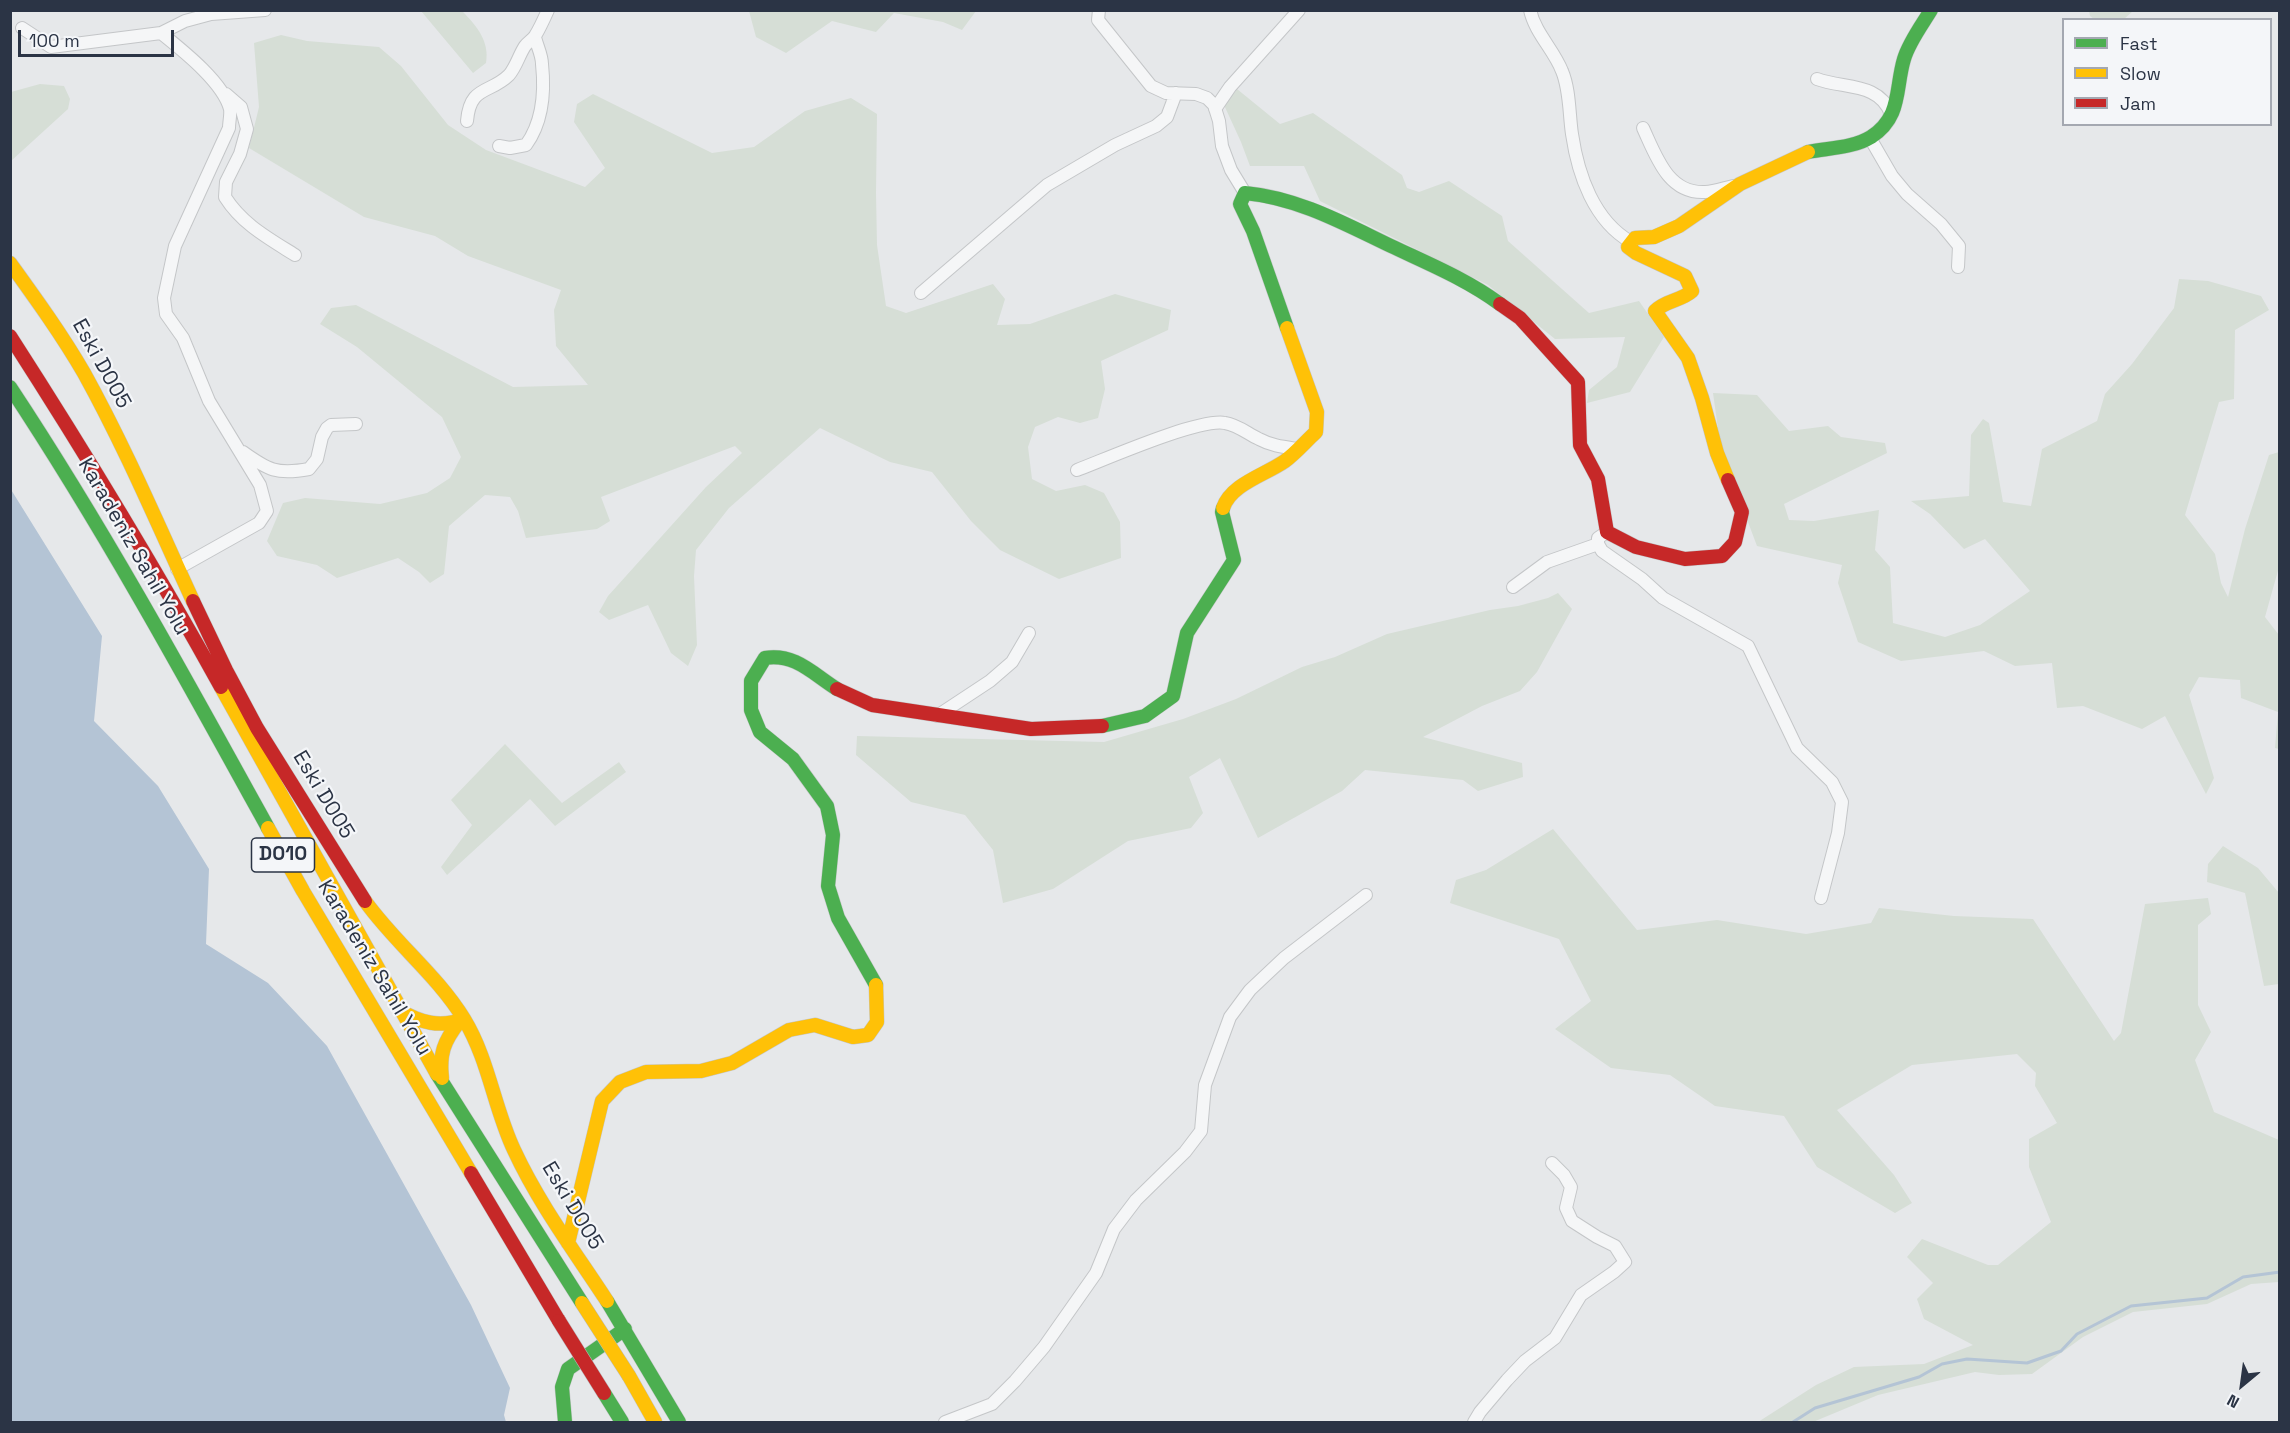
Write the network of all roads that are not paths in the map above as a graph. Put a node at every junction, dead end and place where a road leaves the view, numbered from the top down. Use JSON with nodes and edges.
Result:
{"nodes":[{"id":1,"x":265,"y":10,"type":"edge"},
{"id":2,"x":548,"y":10,"type":"edge"},
{"id":3,"x":1099,"y":10,"type":"edge"},
{"id":4,"x":1299,"y":10,"type":"edge"},
{"id":5,"x":1530,"y":10,"type":"edge"},
{"id":6,"x":1931,"y":10,"type":"edge"},
{"id":7,"x":22,"y":28,"type":"dead end"},
{"id":8,"x":161,"y":33,"type":"junction"},
{"id":9,"x":535,"y":37,"type":"junction"},
{"id":10,"x":1816,"y":79,"type":"dead end"},
{"id":11,"x":220,"y":90,"type":"junction"},
{"id":12,"x":1176,"y":93,"type":"junction"},
{"id":13,"x":1215,"y":109,"type":"junction"},
{"id":14,"x":1891,"y":114,"type":"junction"},
{"id":15,"x":467,"y":121,"type":"dead end"},
{"id":16,"x":1643,"y":128,"type":"dead end"},
{"id":17,"x":1870,"y":138,"type":"junction"},
{"id":18,"x":499,"y":146,"type":"dead end"},
{"id":19,"x":1740,"y":184,"type":"junction"},
{"id":20,"x":1245,"y":193,"type":"junction"},
{"id":21,"x":1631,"y":243,"type":"junction"},
{"id":22,"x":295,"y":255,"type":"dead end"},
{"id":23,"x":10,"y":263,"type":"edge"},
{"id":24,"x":1958,"y":267,"type":"dead end"},
{"id":25,"x":921,"y":293,"type":"dead end"},
{"id":26,"x":10,"y":336,"type":"edge"},
{"id":27,"x":10,"y":387,"type":"edge"},
{"id":28,"x":356,"y":424,"type":"dead end"},
{"id":29,"x":237,"y":448,"type":"junction"},
{"id":30,"x":1298,"y":449,"type":"junction"},
{"id":31,"x":1077,"y":470,"type":"dead end"},
{"id":32,"x":1607,"y":532,"type":"junction"},
{"id":33,"x":1598,"y":544,"type":"junction"},
{"id":34,"x":177,"y":569,"type":"junction"},
{"id":35,"x":1513,"y":587,"type":"dead end"},
{"id":36,"x":1029,"y":633,"type":"dead end"},
{"id":37,"x":937,"y":716,"type":"junction"},
{"id":38,"x":1366,"y":895,"type":"dead end"},
{"id":39,"x":1821,"y":898,"type":"dead end"},
{"id":40,"x":399,"y":1009,"type":"junction"},
{"id":41,"x":461,"y":1020,"type":"junction"},
{"id":42,"x":442,"y":1083,"type":"junction"},
{"id":43,"x":1552,"y":1163,"type":"dead end"},
{"id":44,"x":568,"y":1244,"type":"junction"},
{"id":45,"x":625,"y":1329,"type":"junction"},
{"id":46,"x":566,"y":1422,"type":"edge"},
{"id":47,"x":622,"y":1422,"type":"edge"},
{"id":48,"x":655,"y":1422,"type":"edge"},
{"id":49,"x":679,"y":1422,"type":"edge"},
{"id":50,"x":945,"y":1422,"type":"edge"},
{"id":51,"x":1474,"y":1422,"type":"edge"}],
"edges":[{"from":1,"to":8,"type":"street"},
{"from":2,"to":9,"type":"street"},
{"from":3,"to":12,"type":"street"},
{"from":4,"to":13,"type":"street"},
{"from":5,"to":21,"type":"street"},
{"from":6,"to":14,"type":"main road"},
{"from":7,"to":8,"type":"street"},
{"from":8,"to":11,"type":"street"},
{"from":9,"to":15,"type":"street"},
{"from":9,"to":18,"type":"street"},
{"from":10,"to":14,"type":"street"},
{"from":11,"to":22,"type":"street"},
{"from":11,"to":29,"type":"street"},
{"from":12,"to":13,"type":"street"},
{"from":12,"to":25,"type":"street"},
{"from":13,"to":20,"type":"street"},
{"from":14,"to":17,"type":"main road"},
{"from":16,"to":19,"type":"street"},
{"from":17,"to":19,"type":"main road"},
{"from":17,"to":24,"type":"street"},
{"from":19,"to":21,"type":"main road"},
{"from":20,"to":30,"type":"main road"},
{"from":20,"to":32,"type":"main road"},
{"from":21,"to":32,"type":"main road"},
{"from":23,"to":34,"type":"main road","name":"Eski D005"},
{"from":26,"to":40,"type":"main road","name":"Karadeniz Sahil Yolu","number":"D010"},
{"from":27,"to":47,"type":"main road","name":"Karadeniz Sahil Yolu","number":"D010","bridge":true},
{"from":28,"to":29,"type":"street"},
{"from":29,"to":34,"type":"street"},
{"from":30,"to":31,"type":"street"},
{"from":30,"to":37,"type":"main road"},
{"from":32,"to":33,"type":"street"},
{"from":33,"to":35,"type":"street"},
{"from":33,"to":39,"type":"street"},
{"from":34,"to":41,"type":"main road","name":"Eski D005"},
{"from":36,"to":37,"type":"street"},
{"from":37,"to":44,"type":"main road"},
{"from":38,"to":50,"type":"street"},
{"from":40,"to":41,"type":"main road"},
{"from":40,"to":42,"type":"main road","number":"D010"},
{"from":41,"to":42,"type":"main road"},
{"from":41,"to":44,"type":"main road","name":"Eski D005"},
{"from":42,"to":48,"type":"main road","number":"D010","bridge":true},
{"from":43,"to":51,"type":"street"},
{"from":44,"to":45,"type":"main road","name":"Eski D005"},
{"from":45,"to":46,"type":"main road"},
{"from":45,"to":49,"type":"main road","name":"Eski D005"}]}
